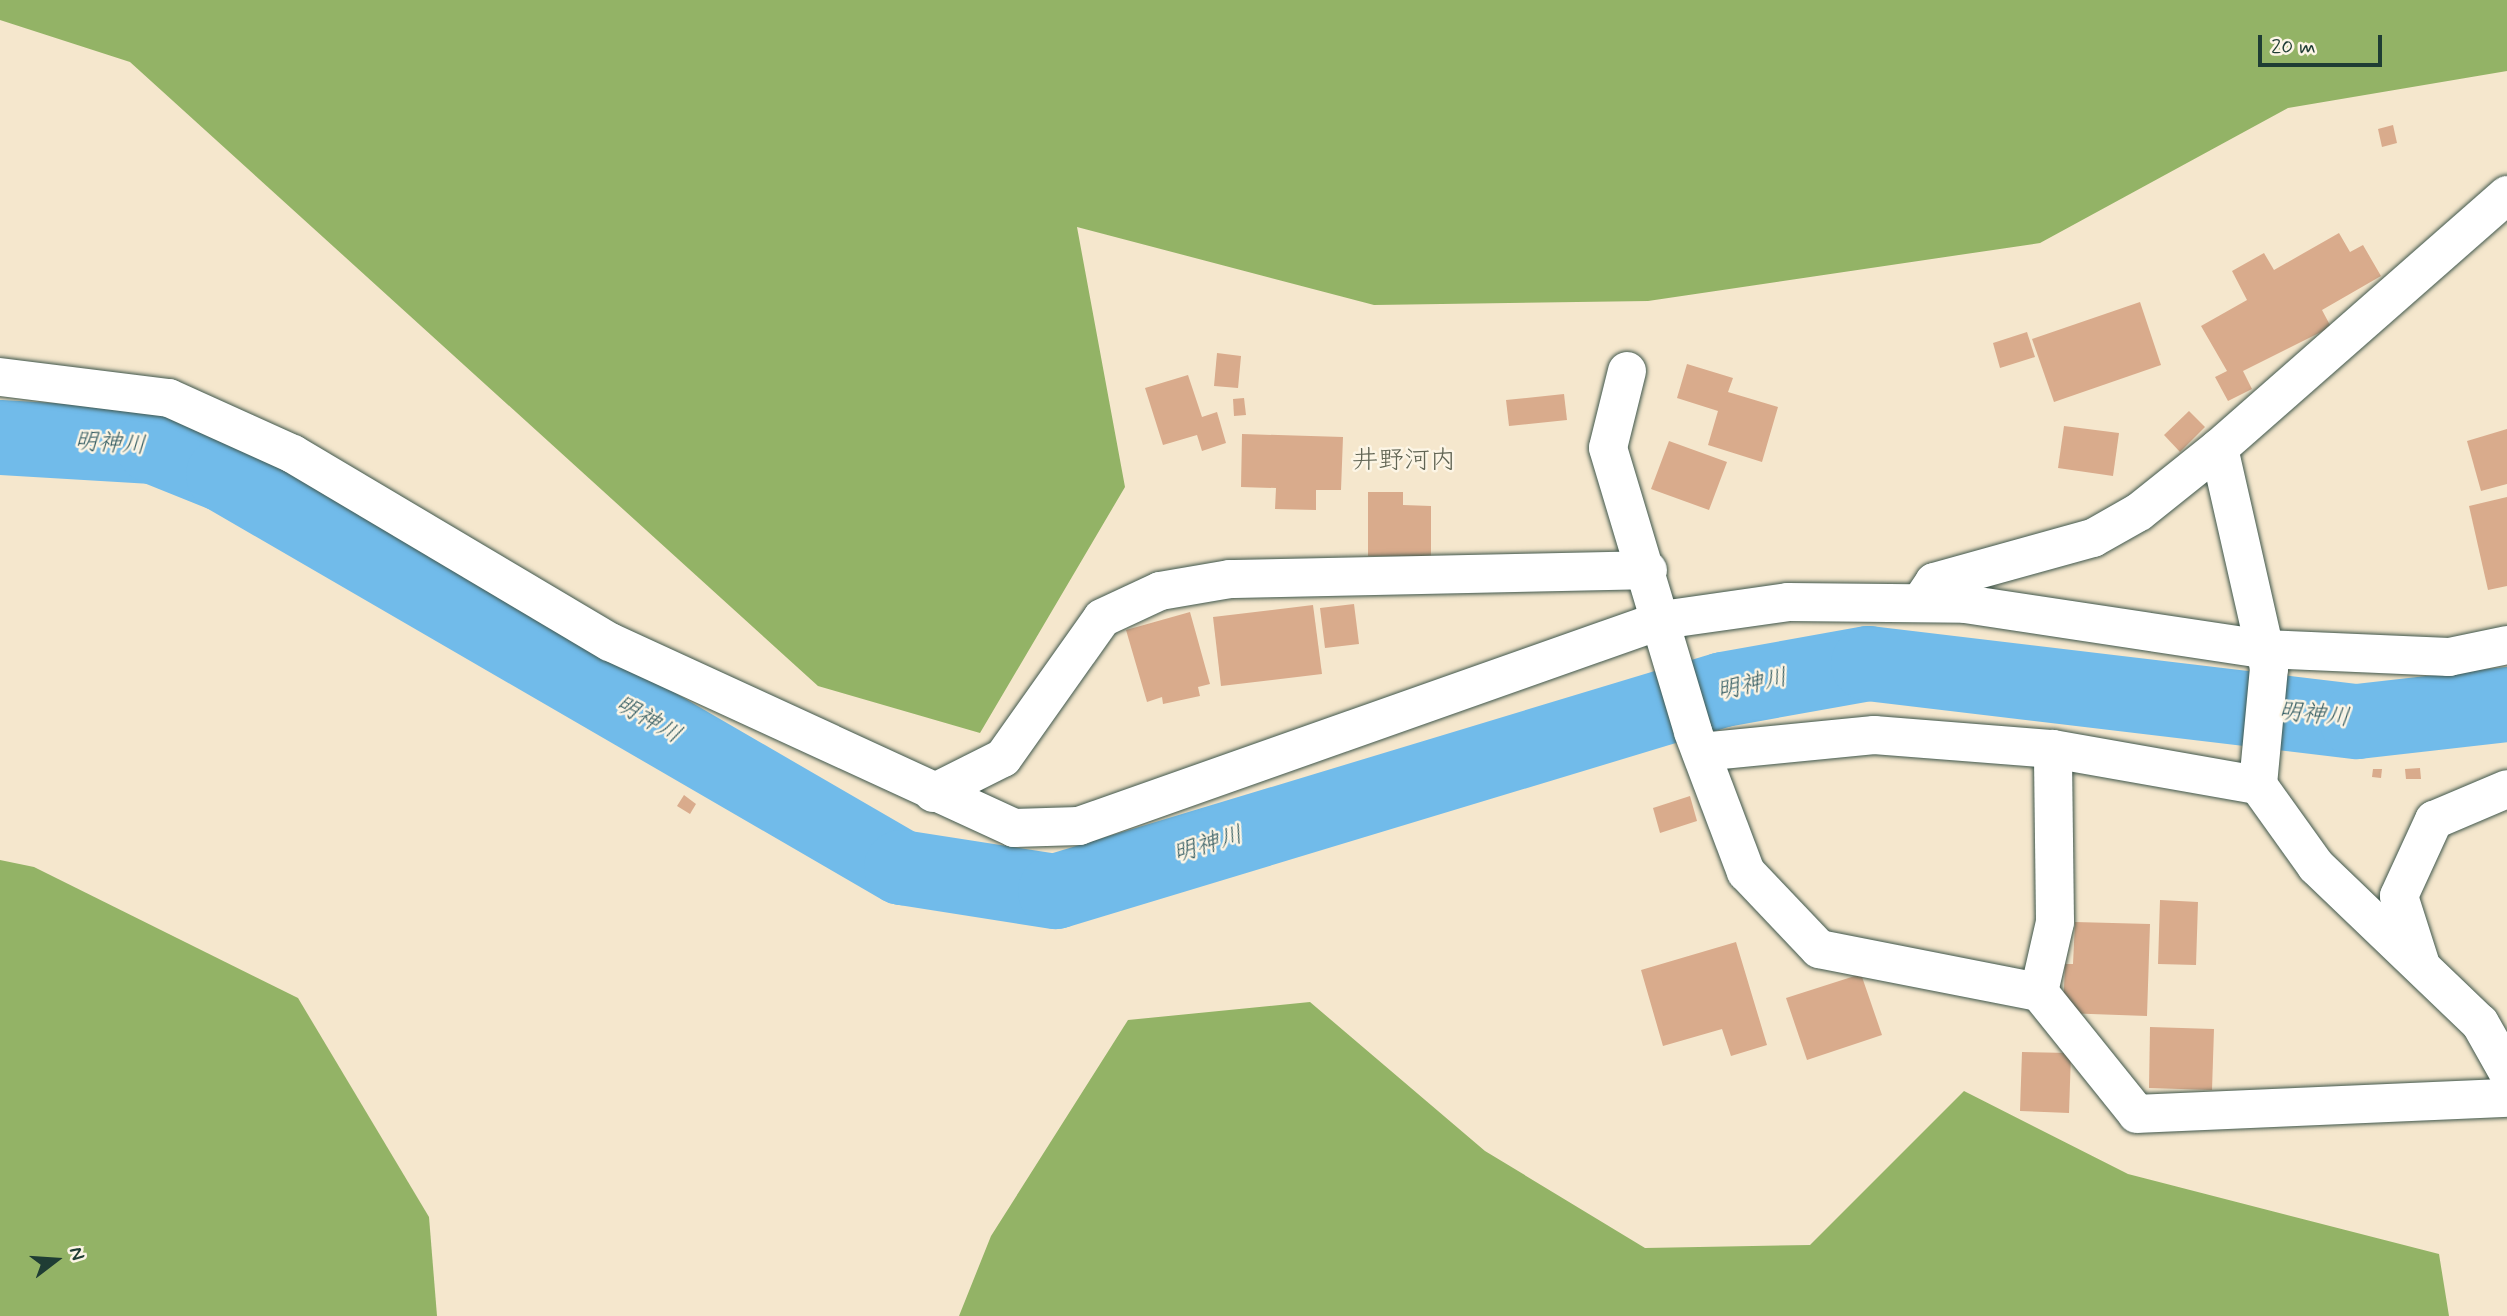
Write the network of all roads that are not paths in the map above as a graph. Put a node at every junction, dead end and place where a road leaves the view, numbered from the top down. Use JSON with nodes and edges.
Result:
{"nodes":[{"id":1,"x":2507,"y":195,"type":"edge"},
{"id":2,"x":1627,"y":371,"type":"dead end"},
{"id":3,"x":0,"y":377,"type":"edge"},
{"id":4,"x":2219,"y":448,"type":"junction"},
{"id":5,"x":1648,"y":570,"type":"junction"},
{"id":6,"x":1920,"y":603,"type":"junction"},
{"id":7,"x":1662,"y":620,"type":"junction"},
{"id":8,"x":2507,"y":645,"type":"edge"},
{"id":9,"x":2267,"y":658,"type":"junction"},
{"id":10,"x":1697,"y":742,"type":"junction"},
{"id":11,"x":2053,"y":749,"type":"junction"},
{"id":12,"x":2258,"y":785,"type":"junction"},
{"id":13,"x":2507,"y":789,"type":"edge"},
{"id":14,"x":933,"y":793,"type":"junction"},
{"id":15,"x":2420,"y":963,"type":"junction"},
{"id":16,"x":2039,"y":992,"type":"junction"},
{"id":17,"x":2507,"y":1071,"type":"edge"},
{"id":18,"x":2507,"y":1098,"type":"edge"}],
"edges":[{"from":1,"to":4,"type":"street"},
{"from":2,"to":5,"type":"street"},
{"from":3,"to":14,"type":"street"},
{"from":4,"to":6,"type":"street"},
{"from":4,"to":9,"type":"street"},
{"from":5,"to":7,"type":"street"},
{"from":5,"to":14,"type":"street"},
{"from":6,"to":7,"type":"street"},
{"from":6,"to":9,"type":"street"},
{"from":7,"to":10,"type":"street"},
{"from":7,"to":14,"type":"street"},
{"from":8,"to":9,"type":"street"},
{"from":9,"to":12,"type":"street"},
{"from":10,"to":11,"type":"street"},
{"from":10,"to":16,"type":"street"},
{"from":11,"to":12,"type":"street"},
{"from":11,"to":16,"type":"street"},
{"from":12,"to":15,"type":"street"},
{"from":13,"to":15,"type":"street"},
{"from":15,"to":17,"type":"street"},
{"from":16,"to":18,"type":"street"}]}
